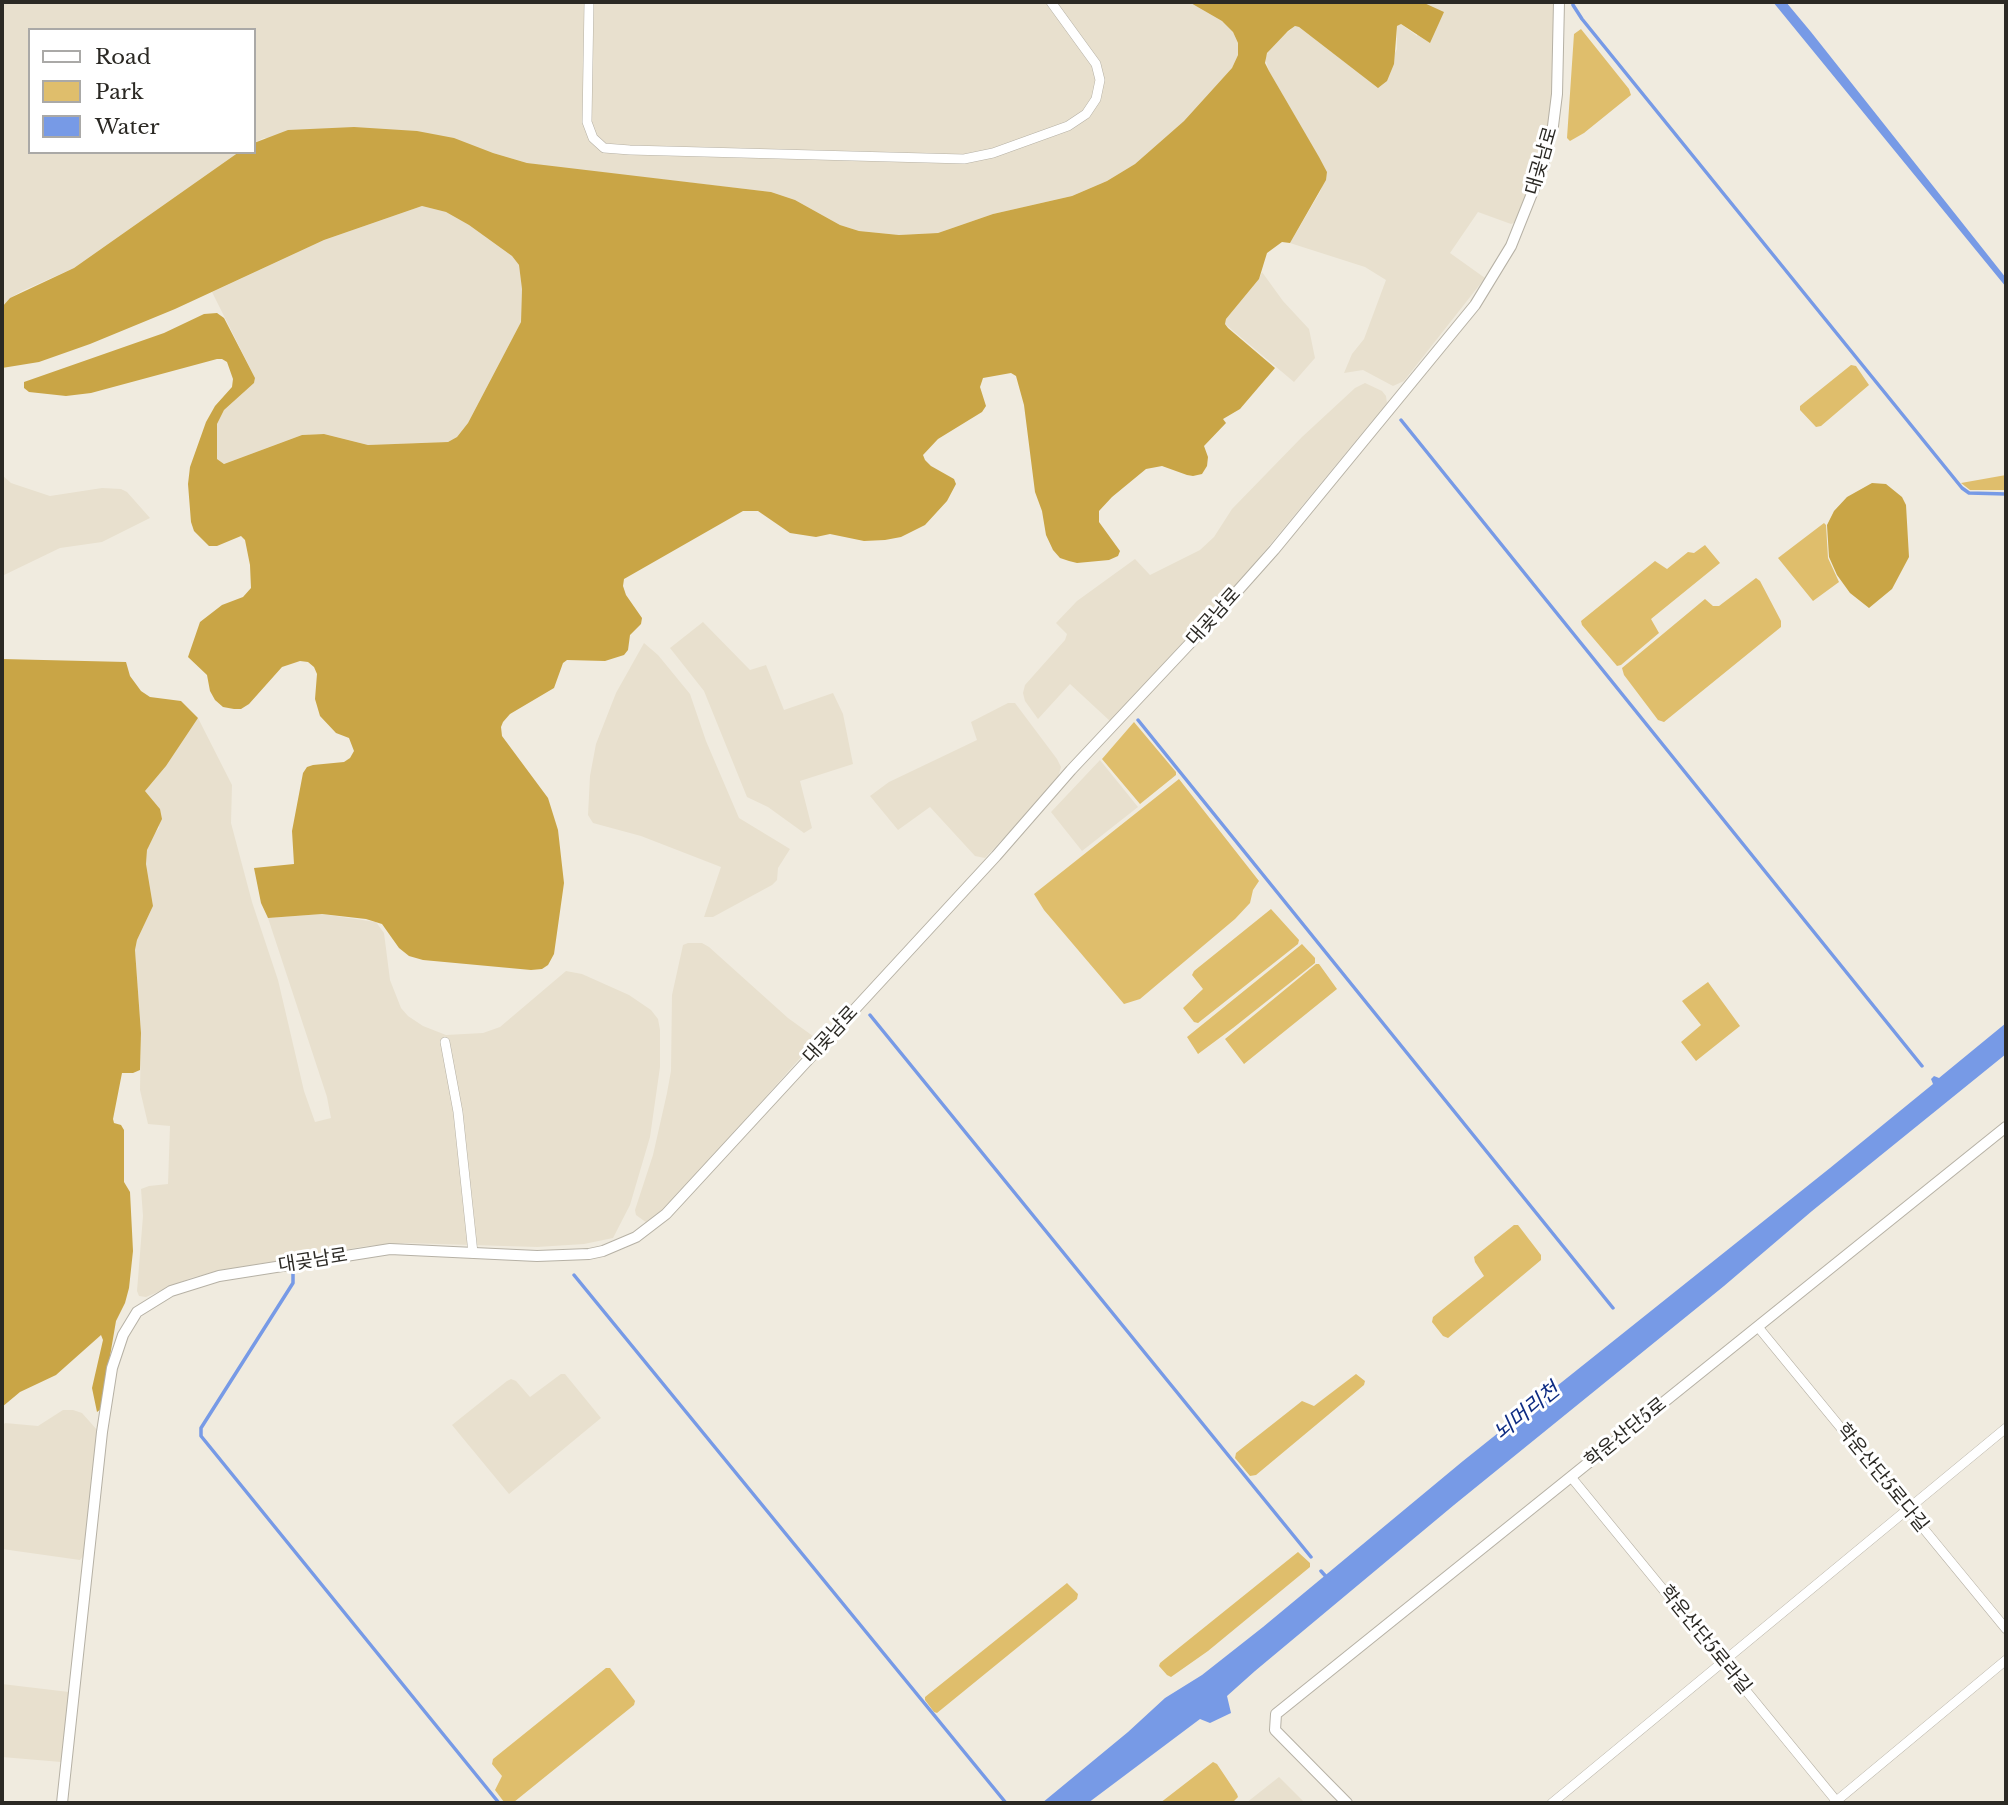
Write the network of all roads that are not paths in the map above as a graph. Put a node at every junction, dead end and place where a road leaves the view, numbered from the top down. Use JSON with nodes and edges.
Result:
{"nodes":[{"id":1,"x":590,"y":2,"type":"edge"},
{"id":2,"x":1051,"y":2,"type":"edge"},
{"id":3,"x":1559,"y":2,"type":"edge"},
{"id":4,"x":445,"y":1042,"type":"dead end"},
{"id":5,"x":2006,"y":1127,"type":"edge"},
{"id":6,"x":473,"y":1253,"type":"junction"},
{"id":7,"x":1758,"y":1327,"type":"junction"},
{"id":8,"x":2006,"y":1428,"type":"edge"},
{"id":9,"x":1571,"y":1477,"type":"junction"},
{"id":10,"x":1908,"y":1510,"type":"junction"},
{"id":11,"x":2006,"y":1629,"type":"edge"},
{"id":12,"x":2006,"y":1660,"type":"edge"},
{"id":13,"x":1724,"y":1663,"type":"junction"},
{"id":14,"x":62,"y":1803,"type":"edge"},
{"id":15,"x":1347,"y":1803,"type":"edge"},
{"id":16,"x":1552,"y":1803,"type":"edge"},
{"id":17,"x":1836,"y":1803,"type":"edge"}],
"edges":[{"from":1,"to":2,"type":"street"},
{"from":3,"to":6,"type":"street","name":"대곶남로"},
{"from":4,"to":6,"type":"street"},
{"from":5,"to":7,"type":"street","name":"학운산단5로"},
{"from":6,"to":14,"type":"street","name":"대곶남로"},
{"from":7,"to":9,"type":"street","name":"학운산단5로"},
{"from":7,"to":10,"type":"street","name":"학운산단5로다길"},
{"from":8,"to":10,"type":"street"},
{"from":9,"to":13,"type":"street","name":"학운산단5로라길"},
{"from":9,"to":15,"type":"street","name":"학운산단5로"},
{"from":10,"to":11,"type":"street","name":"학운산단5로다길"},
{"from":10,"to":13,"type":"street"},
{"from":12,"to":17,"type":"street"},
{"from":13,"to":16,"type":"street"},
{"from":13,"to":17,"type":"street","name":"학운산단5로라길"}]}
